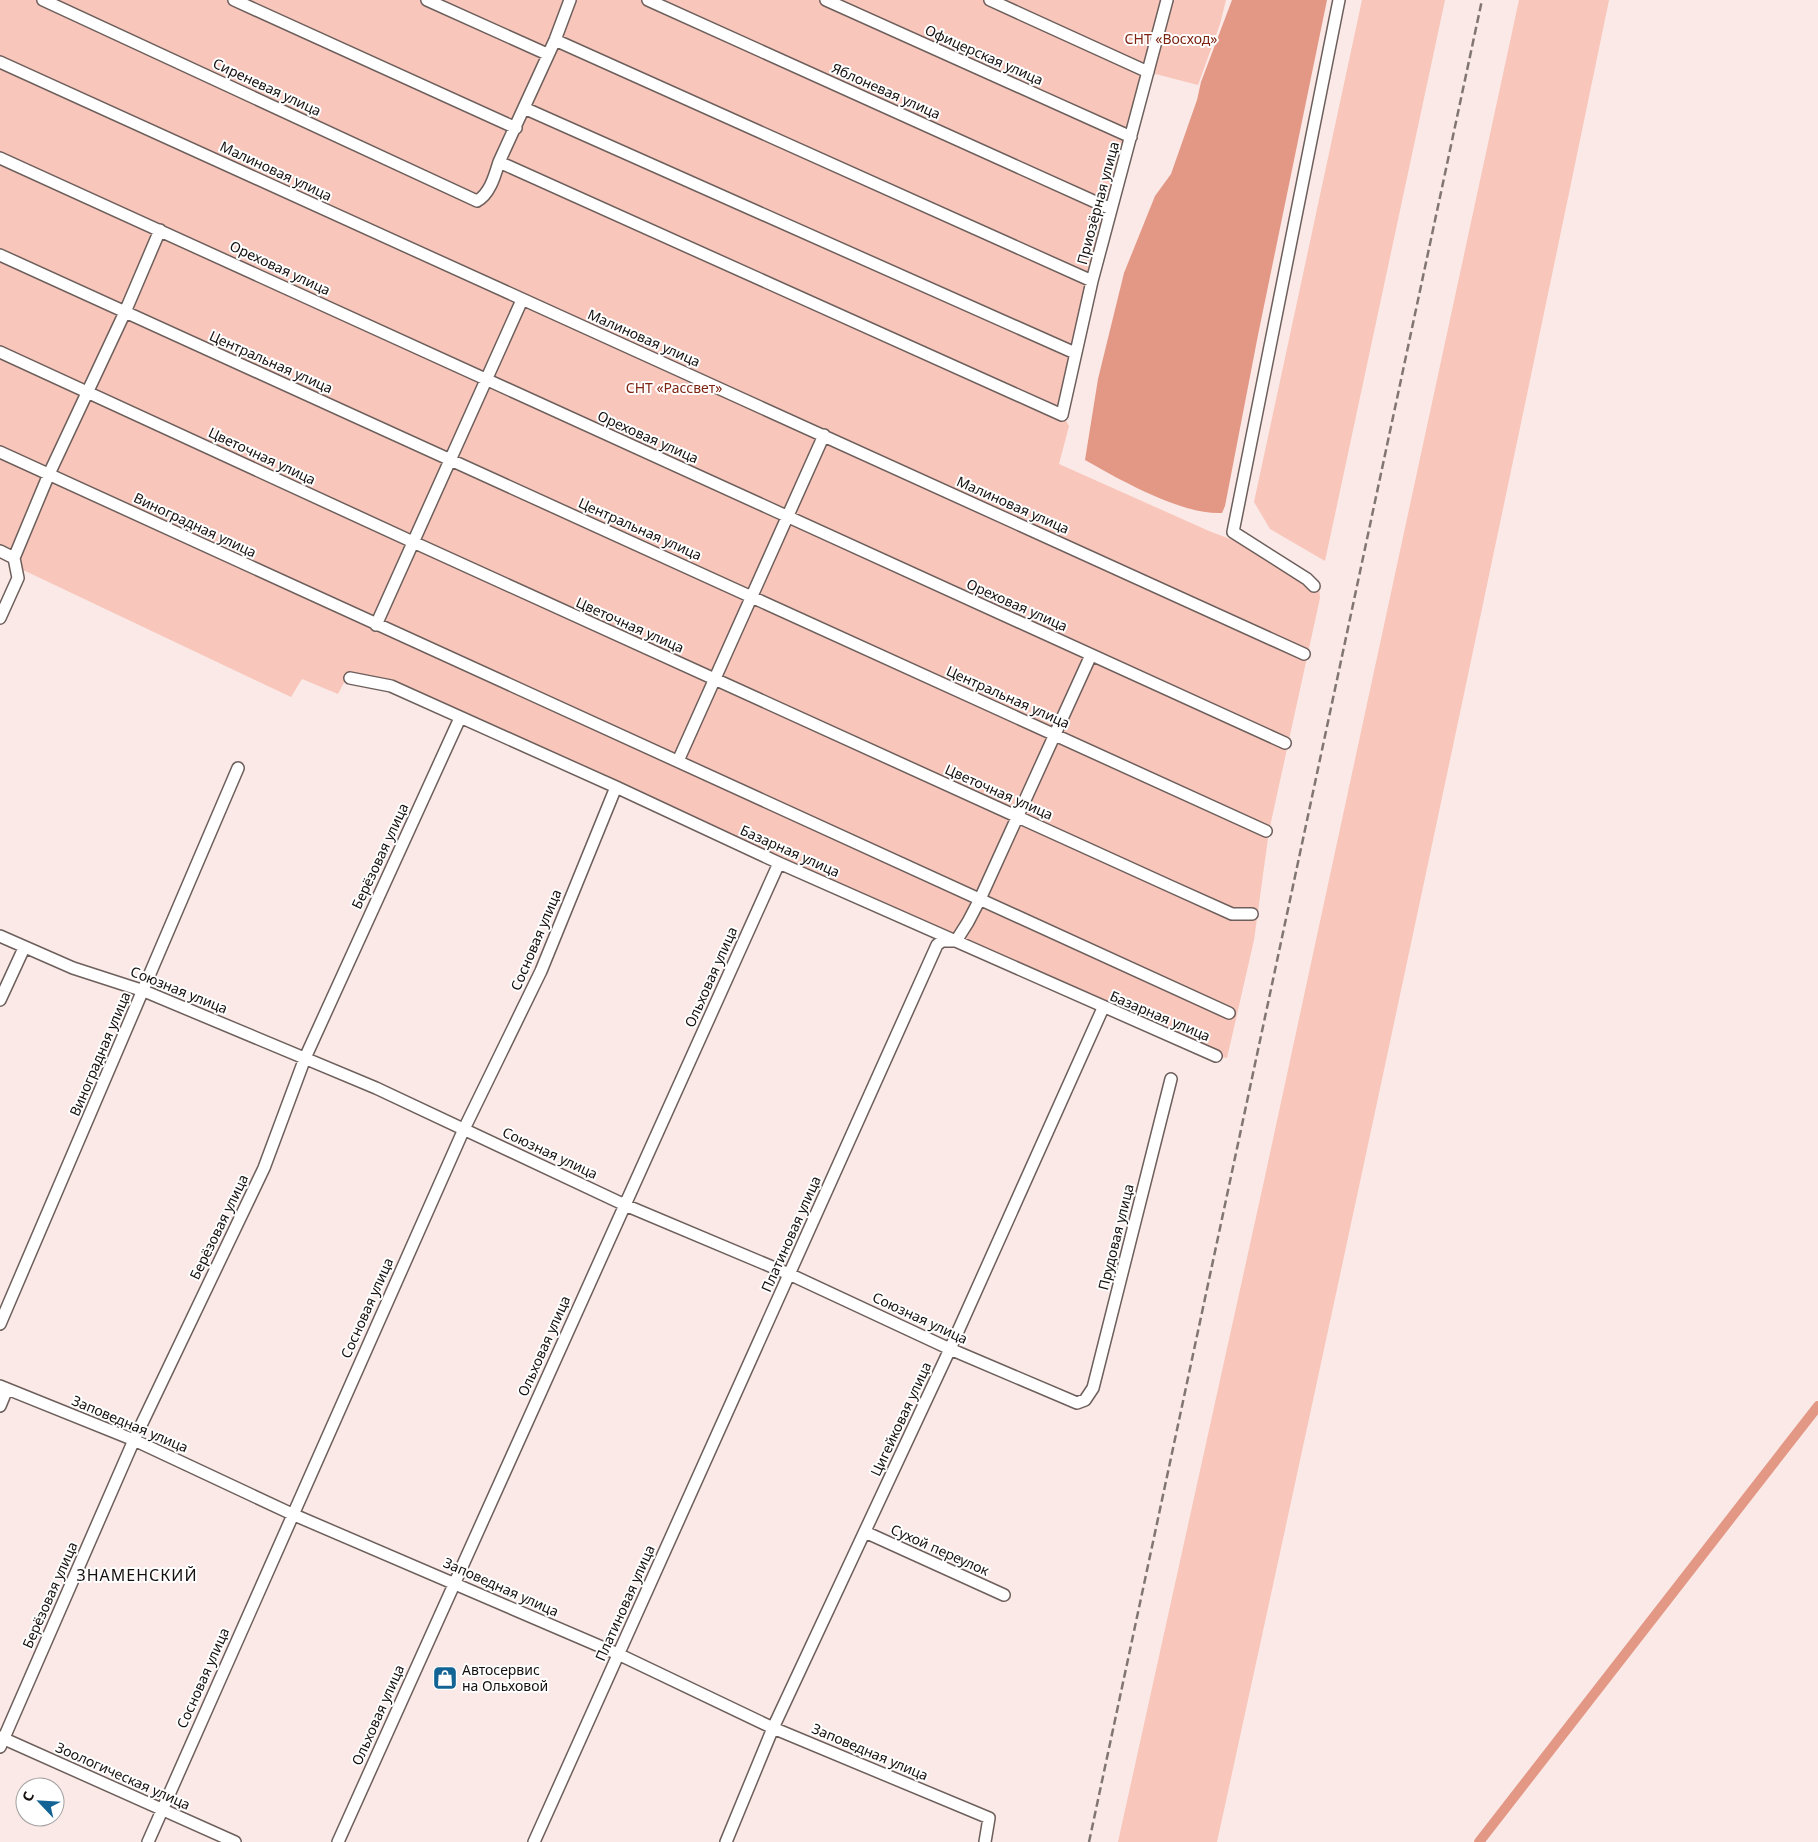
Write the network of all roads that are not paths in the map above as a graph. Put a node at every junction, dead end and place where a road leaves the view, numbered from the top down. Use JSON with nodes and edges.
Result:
{"nodes":[{"id":1,"x":44,"y":0,"type":"edge"},
{"id":2,"x":234,"y":0,"type":"edge"},
{"id":3,"x":427,"y":0,"type":"edge"},
{"id":4,"x":570,"y":0,"type":"edge"},
{"id":5,"x":648,"y":0,"type":"edge"},
{"id":6,"x":826,"y":0,"type":"edge"},
{"id":7,"x":990,"y":0,"type":"edge"},
{"id":8,"x":1167,"y":0,"type":"edge"},
{"id":9,"x":1338,"y":0,"type":"edge"},
{"id":10,"x":555,"y":40,"type":"junction"},
{"id":11,"x":548,"y":54,"type":"junction"},
{"id":12,"x":0,"y":62,"type":"edge"},
{"id":13,"x":1148,"y":72,"type":"junction"},
{"id":14,"x":524,"y":108,"type":"junction"},
{"id":15,"x":516,"y":128,"type":"junction"},
{"id":16,"x":1131,"y":137,"type":"junction"},
{"id":17,"x":0,"y":158,"type":"edge"},
{"id":18,"x":499,"y":162,"type":"junction"},
{"id":19,"x":1111,"y":209,"type":"junction"},
{"id":20,"x":160,"y":230,"type":"junction"},
{"id":21,"x":0,"y":255,"type":"edge"},
{"id":22,"x":1092,"y":281,"type":"junction"},
{"id":23,"x":522,"y":300,"type":"junction"},
{"id":24,"x":124,"y":312,"type":"junction"},
{"id":25,"x":0,"y":352,"type":"edge"},
{"id":26,"x":1075,"y":353,"type":"junction"},
{"id":27,"x":487,"y":380,"type":"junction"},
{"id":28,"x":88,"y":392,"type":"junction"},
{"id":29,"x":824,"y":435,"type":"junction"},
{"id":30,"x":0,"y":452,"type":"edge"},
{"id":31,"x":450,"y":459,"type":"junction"},
{"id":32,"x":49,"y":474,"type":"junction"},
{"id":33,"x":787,"y":516,"type":"junction"},
{"id":34,"x":413,"y":542,"type":"junction"},
{"id":35,"x":0,"y":551,"type":"edge"},
{"id":36,"x":14,"y":558,"type":"junction"},
{"id":37,"x":1314,"y":586,"type":"dead end"},
{"id":38,"x":751,"y":596,"type":"junction"},
{"id":39,"x":0,"y":618,"type":"edge"},
{"id":40,"x":376,"y":625,"type":"junction"},
{"id":41,"x":1304,"y":654,"type":"dead end"},
{"id":42,"x":1092,"y":655,"type":"junction"},
{"id":43,"x":350,"y":678,"type":"dead end"},
{"id":44,"x":715,"y":680,"type":"junction"},
{"id":45,"x":460,"y":718,"type":"junction"},
{"id":46,"x":1054,"y":735,"type":"junction"},
{"id":47,"x":1285,"y":743,"type":"dead end"},
{"id":48,"x":678,"y":761,"type":"junction"},
{"id":49,"x":238,"y":768,"type":"dead end"},
{"id":50,"x":616,"y":787,"type":"junction"},
{"id":51,"x":1018,"y":818,"type":"junction"},
{"id":52,"x":1266,"y":831,"type":"dead end"},
{"id":53,"x":779,"y":863,"type":"junction"},
{"id":54,"x":980,"y":899,"type":"junction"},
{"id":55,"x":1252,"y":914,"type":"dead end"},
{"id":56,"x":0,"y":936,"type":"edge"},
{"id":57,"x":956,"y":941,"type":"junction"},
{"id":58,"x":24,"y":948,"type":"junction"},
{"id":59,"x":144,"y":991,"type":"junction"},
{"id":60,"x":0,"y":1000,"type":"edge"},
{"id":61,"x":1103,"y":1008,"type":"junction"},
{"id":62,"x":1229,"y":1013,"type":"dead end"},
{"id":63,"x":1216,"y":1056,"type":"dead end"},
{"id":64,"x":305,"y":1058,"type":"junction"},
{"id":65,"x":1171,"y":1079,"type":"dead end"},
{"id":66,"x":464,"y":1129,"type":"junction"},
{"id":67,"x":625,"y":1205,"type":"junction"},
{"id":68,"x":789,"y":1274,"type":"junction"},
{"id":69,"x":0,"y":1324,"type":"edge"},
{"id":70,"x":950,"y":1349,"type":"junction"},
{"id":71,"x":4,"y":1387,"type":"edge"},
{"id":72,"x":1085,"y":1400,"type":"joint"},
{"id":73,"x":0,"y":1406,"type":"edge"},
{"id":74,"x":134,"y":1440,"type":"junction"},
{"id":75,"x":292,"y":1514,"type":"junction"},
{"id":76,"x":865,"y":1532,"type":"junction"},
{"id":77,"x":454,"y":1582,"type":"junction"},
{"id":78,"x":1004,"y":1595,"type":"dead end"},
{"id":79,"x":618,"y":1654,"type":"junction"},
{"id":80,"x":773,"y":1728,"type":"junction"},
{"id":81,"x":1,"y":1741,"type":"edge"},
{"id":82,"x":162,"y":1809,"type":"junction"},
{"id":83,"x":148,"y":1842,"type":"edge"},
{"id":84,"x":235,"y":1842,"type":"edge"},
{"id":85,"x":338,"y":1842,"type":"edge"},
{"id":86,"x":534,"y":1842,"type":"edge"},
{"id":87,"x":726,"y":1842,"type":"edge"},
{"id":88,"x":985,"y":1842,"type":"edge"}],
"edges":[{"from":1,"to":18,"type":"street","name":"Сиреневая улица"},
{"from":2,"to":15,"type":"street"},
{"from":3,"to":11,"type":"street"},
{"from":4,"to":10,"type":"street"},
{"from":5,"to":19,"type":"street","name":"Яблоневая улица"},
{"from":6,"to":16,"type":"street","name":"Офицерская улица"},
{"from":7,"to":13,"type":"street"},
{"from":8,"to":13,"type":"street","name":"Приозёрная улица"},
{"from":9,"to":37,"type":"street"},
{"from":10,"to":11,"type":"street"},
{"from":10,"to":22,"type":"street"},
{"from":11,"to":14,"type":"street"},
{"from":12,"to":23,"type":"street","name":"Малиновая улица"},
{"from":13,"to":16,"type":"street","name":"Приозёрная улица"},
{"from":14,"to":15,"type":"street"},
{"from":14,"to":26,"type":"street"},
{"from":15,"to":18,"type":"street"},
{"from":16,"to":19,"type":"street","name":"Приозёрная улица"},
{"from":17,"to":20,"type":"street","name":"Ореховая улица"},
{"from":18,"to":26,"type":"street","name":"Приозёрная улица"},
{"from":19,"to":22,"type":"street","name":"Приозёрная улица"},
{"from":20,"to":24,"type":"street"},
{"from":20,"to":27,"type":"street","name":"Ореховая улица"},
{"from":21,"to":24,"type":"street","name":"Центральная улица"},
{"from":22,"to":26,"type":"street","name":"Приозёрная улица"},
{"from":23,"to":27,"type":"street"},
{"from":23,"to":29,"type":"street","name":"Малиновая улица"},
{"from":24,"to":28,"type":"street"},
{"from":24,"to":31,"type":"street","name":"Центральная улица"},
{"from":25,"to":28,"type":"street","name":"Цветочная улица"},
{"from":27,"to":31,"type":"street"},
{"from":27,"to":33,"type":"street","name":"Ореховая улица"},
{"from":28,"to":32,"type":"street"},
{"from":28,"to":34,"type":"street","name":"Цветочная улица"},
{"from":29,"to":33,"type":"street"},
{"from":29,"to":41,"type":"street","name":"Малиновая улица"},
{"from":30,"to":32,"type":"street","name":"Виноградная улица"},
{"from":31,"to":34,"type":"street"},
{"from":31,"to":38,"type":"street","name":"Центральная улица"},
{"from":32,"to":36,"type":"street"},
{"from":32,"to":40,"type":"street","name":"Виноградная улица"},
{"from":33,"to":38,"type":"street"},
{"from":33,"to":42,"type":"street","name":"Ореховая улица"},
{"from":34,"to":40,"type":"street"},
{"from":34,"to":44,"type":"street","name":"Цветочная улица"},
{"from":35,"to":36,"type":"street"},
{"from":36,"to":39,"type":"street"},
{"from":38,"to":44,"type":"street"},
{"from":38,"to":46,"type":"street","name":"Центральная улица"},
{"from":40,"to":48,"type":"street","name":"Виноградная улица"},
{"from":42,"to":46,"type":"street"},
{"from":42,"to":47,"type":"street","name":"Ореховая улица"},
{"from":43,"to":45,"type":"street","name":"Базарная улица"},
{"from":44,"to":48,"type":"street"},
{"from":44,"to":51,"type":"street","name":"Цветочная улица"},
{"from":45,"to":50,"type":"street","name":"Базарная улица"},
{"from":45,"to":64,"type":"street","name":"Берёзовая улица"},
{"from":46,"to":51,"type":"street"},
{"from":46,"to":52,"type":"street","name":"Центральная улица"},
{"from":48,"to":54,"type":"street","name":"Виноградная улица"},
{"from":49,"to":59,"type":"street","name":"Виноградная улица"},
{"from":50,"to":53,"type":"street","name":"Базарная улица"},
{"from":50,"to":66,"type":"street","name":"Сосновая улица"},
{"from":51,"to":54,"type":"street"},
{"from":51,"to":55,"type":"street","name":"Цветочная улица"},
{"from":53,"to":57,"type":"street","name":"Базарная улица"},
{"from":53,"to":67,"type":"street","name":"Ольховая улица"},
{"from":54,"to":57,"type":"street"},
{"from":54,"to":62,"type":"street","name":"Виноградная улица"},
{"from":56,"to":58,"type":"street","name":"Союзная улица"},
{"from":57,"to":61,"type":"street","name":"Базарная улица"},
{"from":57,"to":68,"type":"street","name":"Платиновая улица"},
{"from":58,"to":59,"type":"street","name":"Союзная улица"},
{"from":58,"to":60,"type":"street"},
{"from":59,"to":64,"type":"street","name":"Союзная улица"},
{"from":59,"to":69,"type":"street","name":"Виноградная улица"},
{"from":61,"to":63,"type":"street","name":"Базарная улица"},
{"from":61,"to":70,"type":"street","name":"Цигейковая улица"},
{"from":64,"to":66,"type":"street","name":"Союзная улица"},
{"from":64,"to":74,"type":"street","name":"Берёзовая улица"},
{"from":65,"to":72,"type":"street","name":"Прудовая улица"},
{"from":66,"to":67,"type":"street","name":"Союзная улица"},
{"from":66,"to":75,"type":"street","name":"Сосновая улица"},
{"from":67,"to":68,"type":"street","name":"Союзная улица"},
{"from":67,"to":77,"type":"street","name":"Ольховая улица"},
{"from":68,"to":70,"type":"street","name":"Союзная улица"},
{"from":68,"to":79,"type":"street","name":"Платиновая улица"},
{"from":70,"to":72,"type":"street","name":"Союзная улица"},
{"from":70,"to":76,"type":"street","name":"Цигейковая улица"},
{"from":71,"to":73,"type":"street"},
{"from":71,"to":74,"type":"street","name":"Заповедная улица"},
{"from":74,"to":75,"type":"street","name":"Заповедная улица"},
{"from":74,"to":81,"type":"street","name":"Берёзовая улица"},
{"from":75,"to":77,"type":"street","name":"Заповедная улица"},
{"from":75,"to":82,"type":"street","name":"Сосновая улица"},
{"from":76,"to":78,"type":"street","name":"Сухой переулок"},
{"from":76,"to":80,"type":"street","name":"Цигейковая улица"},
{"from":77,"to":79,"type":"street","name":"Заповедная улица"},
{"from":77,"to":85,"type":"street","name":"Ольховая улица"},
{"from":79,"to":80,"type":"street","name":"Заповедная улица"},
{"from":79,"to":86,"type":"street","name":"Платиновая улица"},
{"from":80,"to":87,"type":"street","name":"Цигейковая улица"},
{"from":80,"to":88,"type":"street","name":"Заповедная улица"},
{"from":81,"to":82,"type":"street","name":"Зоологическая улица"},
{"from":82,"to":83,"type":"street","name":"Сосновая улица"},
{"from":82,"to":84,"type":"street","name":"Зоологическая улица"}]}
